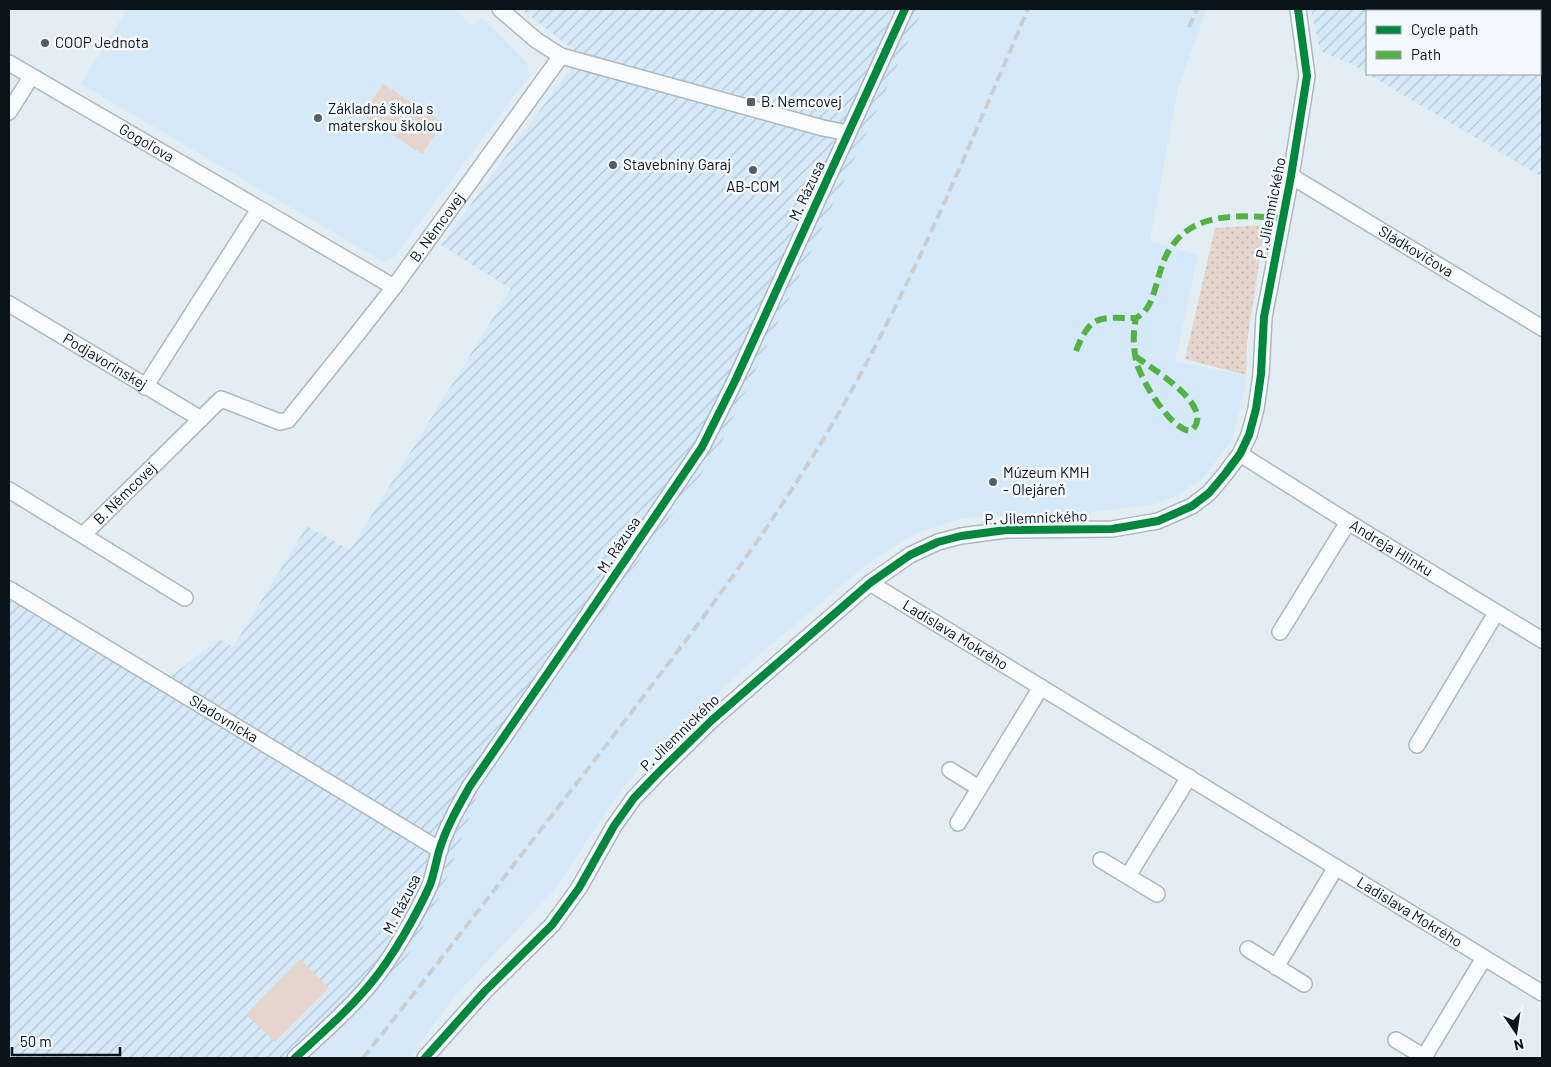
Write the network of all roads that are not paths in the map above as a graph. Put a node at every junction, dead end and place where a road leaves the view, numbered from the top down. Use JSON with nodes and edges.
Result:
{"nodes":[{"id":1,"x":500,"y":9,"type":"edge"},
{"id":2,"x":905,"y":9,"type":"edge"},
{"id":3,"x":1298,"y":9,"type":"edge"},
{"id":4,"x":561,"y":56,"type":"junction"},
{"id":5,"x":9,"y":63,"type":"edge"},
{"id":6,"x":31,"y":77,"type":"junction"},
{"id":7,"x":9,"y":112,"type":"edge"},
{"id":8,"x":848,"y":133,"type":"junction"},
{"id":9,"x":1291,"y":176,"type":"junction"},
{"id":10,"x":259,"y":209,"type":"junction"},
{"id":11,"x":394,"y":287,"type":"junction"},
{"id":12,"x":9,"y":304,"type":"edge"},
{"id":13,"x":1542,"y":328,"type":"edge"},
{"id":14,"x":145,"y":387,"type":"junction"},
{"id":15,"x":201,"y":420,"type":"junction"},
{"id":16,"x":1240,"y":454,"type":"junction"},
{"id":17,"x":9,"y":490,"type":"edge"},
{"id":18,"x":1348,"y":522,"type":"junction"},
{"id":19,"x":83,"y":535,"type":"junction"},
{"id":20,"x":870,"y":583,"type":"junction"},
{"id":21,"x":9,"y":589,"type":"edge"},
{"id":22,"x":185,"y":598,"type":"dead end"},
{"id":23,"x":1496,"y":613,"type":"junction"},
{"id":24,"x":1280,"y":632,"type":"dead end"},
{"id":25,"x":1542,"y":640,"type":"edge"},
{"id":26,"x":1041,"y":687,"type":"junction"},
{"id":27,"x":1417,"y":745,"type":"dead end"},
{"id":28,"x":950,"y":770,"type":"dead end"},
{"id":29,"x":1188,"y":777,"type":"junction"},
{"id":30,"x":979,"y":788,"type":"junction"},
{"id":31,"x":958,"y":824,"type":"dead end"},
{"id":32,"x":440,"y":850,"type":"junction"},
{"id":33,"x":1101,"y":860,"type":"dead end"},
{"id":34,"x":1336,"y":867,"type":"junction"},
{"id":35,"x":1128,"y":876,"type":"junction"},
{"id":36,"x":1157,"y":894,"type":"dead end"},
{"id":37,"x":1248,"y":949,"type":"dead end"},
{"id":38,"x":1484,"y":958,"type":"junction"},
{"id":39,"x":1276,"y":967,"type":"junction"},
{"id":40,"x":1304,"y":984,"type":"dead end"},
{"id":41,"x":1542,"y":993,"type":"edge"},
{"id":42,"x":1396,"y":1040,"type":"dead end"},
{"id":43,"x":296,"y":1058,"type":"edge"},
{"id":44,"x":425,"y":1058,"type":"edge"},
{"id":45,"x":1425,"y":1058,"type":"edge"}],
"edges":[{"from":1,"to":4,"type":"street"},
{"from":2,"to":8,"type":"street","name":"M. Rázusa"},
{"from":3,"to":9,"type":"street","name":"P. Jilemnického"},
{"from":4,"to":8,"type":"street"},
{"from":4,"to":11,"type":"street","name":"B. Němcovej"},
{"from":5,"to":6,"type":"street","name":"Gogoľova"},
{"from":6,"to":7,"type":"street"},
{"from":6,"to":10,"type":"street","name":"Gogoľova"},
{"from":8,"to":32,"type":"street","name":"M. Rázusa"},
{"from":9,"to":13,"type":"street","name":"Sládkovičova"},
{"from":9,"to":16,"type":"street","name":"P. Jilemnického"},
{"from":10,"to":11,"type":"street","name":"Gogoľova"},
{"from":10,"to":14,"type":"street"},
{"from":11,"to":15,"type":"street","name":"B. Němcovej"},
{"from":12,"to":14,"type":"street","name":"Podjavorinskej"},
{"from":14,"to":15,"type":"street","name":"Podjavorinskej"},
{"from":15,"to":19,"type":"street","name":"B. Němcovej"},
{"from":16,"to":18,"type":"street","name":"Andreja Hlinku"},
{"from":16,"to":20,"type":"street","name":"P. Jilemnického"},
{"from":17,"to":19,"type":"street"},
{"from":18,"to":23,"type":"street","name":"Andreja Hlinku"},
{"from":18,"to":24,"type":"street"},
{"from":19,"to":22,"type":"street"},
{"from":20,"to":26,"type":"street","name":"Ladislava Mokrého"},
{"from":20,"to":44,"type":"street","name":"P. Jilemnického"},
{"from":21,"to":32,"type":"street","name":"Sladovnícka"},
{"from":23,"to":25,"type":"street","name":"Andreja Hlinku"},
{"from":23,"to":27,"type":"street"},
{"from":26,"to":29,"type":"street","name":"Ladislava Mokrého"},
{"from":26,"to":30,"type":"street"},
{"from":28,"to":30,"type":"street"},
{"from":29,"to":34,"type":"street","name":"Ladislava Mokrého"},
{"from":29,"to":35,"type":"street"},
{"from":30,"to":31,"type":"street"},
{"from":32,"to":43,"type":"street","name":"M. Rázusa"},
{"from":33,"to":35,"type":"street"},
{"from":34,"to":38,"type":"street","name":"Ladislava Mokrého"},
{"from":34,"to":39,"type":"street"},
{"from":35,"to":36,"type":"street"},
{"from":37,"to":39,"type":"street"},
{"from":38,"to":41,"type":"street","name":"Ladislava Mokrého"},
{"from":38,"to":45,"type":"street"},
{"from":39,"to":40,"type":"street"},
{"from":42,"to":45,"type":"street"}]}
